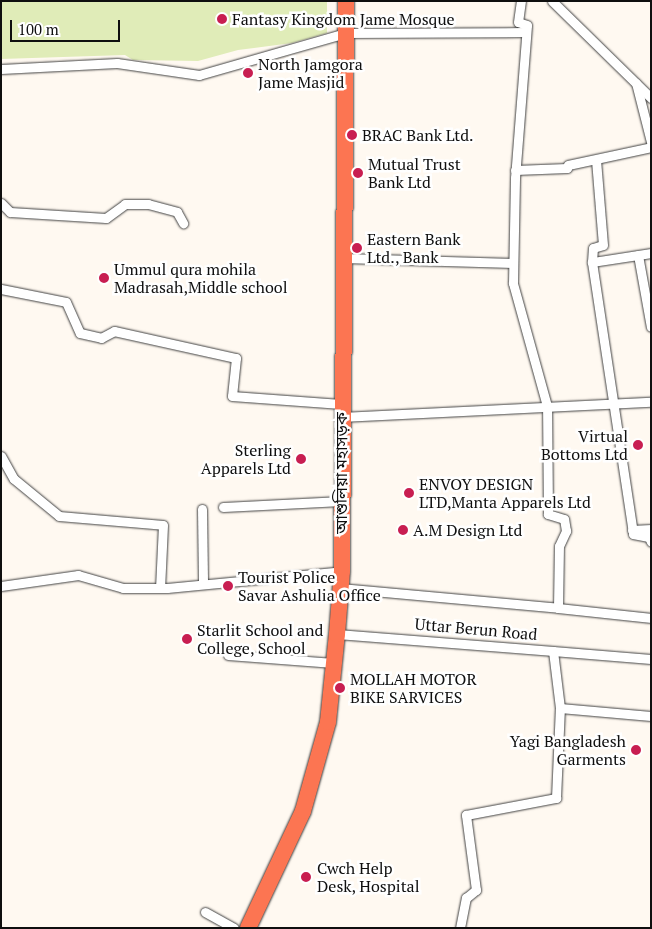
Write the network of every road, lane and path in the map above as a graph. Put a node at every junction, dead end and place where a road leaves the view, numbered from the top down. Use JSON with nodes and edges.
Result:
{"nodes":[{"id":1,"x":346,"y":1,"type":"edge"},
{"id":2,"x":521,"y":1,"type":"edge"},
{"id":3,"x":552,"y":1,"type":"edge"},
{"id":4,"x":525,"y":32,"type":"junction"},
{"id":5,"x":345,"y":33,"type":"junction"},
{"id":6,"x":1,"y":69,"type":"edge"},
{"id":7,"x":636,"y":83,"type":"junction"},
{"id":8,"x":651,"y":98,"type":"edge"},
{"id":9,"x":651,"y":142,"type":"edge"},
{"id":10,"x":651,"y":147,"type":"edge"},
{"id":11,"x":596,"y":160,"type":"junction"},
{"id":12,"x":516,"y":170,"type":"junction"},
{"id":13,"x":1,"y":203,"type":"edge"},
{"id":14,"x":183,"y":223,"type":"dead end"},
{"id":15,"x":651,"y":253,"type":"edge"},
{"id":16,"x":638,"y":255,"type":"junction"},
{"id":17,"x":342,"y":258,"type":"junction"},
{"id":18,"x":592,"y":262,"type":"junction"},
{"id":19,"x":512,"y":263,"type":"junction"},
{"id":20,"x":1,"y":289,"type":"edge"},
{"id":21,"x":651,"y":327,"type":"edge"},
{"id":22,"x":651,"y":402,"type":"edge"},
{"id":23,"x":616,"y":404,"type":"junction"},
{"id":24,"x":547,"y":406,"type":"junction"},
{"id":25,"x":341,"y":410,"type":"junction"},
{"id":26,"x":1,"y":456,"type":"edge"},
{"id":27,"x":342,"y":501,"type":"junction"},
{"id":28,"x":223,"y":507,"type":"dead end"},
{"id":29,"x":202,"y":508,"type":"dead end"},
{"id":30,"x":651,"y":529,"type":"edge"},
{"id":31,"x":632,"y":530,"type":"junction"},
{"id":32,"x":651,"y":542,"type":"edge"},
{"id":33,"x":342,"y":571,"type":"junction"},
{"id":34,"x":202,"y":584,"type":"junction"},
{"id":35,"x":1,"y":586,"type":"edge"},
{"id":36,"x":160,"y":588,"type":"junction"},
{"id":37,"x":340,"y":588,"type":"junction"},
{"id":38,"x":558,"y":608,"type":"junction"},
{"id":39,"x":651,"y":618,"type":"edge"},
{"id":40,"x":337,"y":634,"type":"junction"},
{"id":41,"x":552,"y":651,"type":"junction"},
{"id":42,"x":228,"y":655,"type":"dead end"},
{"id":43,"x":651,"y":659,"type":"edge"},
{"id":44,"x":334,"y":663,"type":"junction"},
{"id":45,"x":560,"y":708,"type":"junction"},
{"id":46,"x":651,"y":716,"type":"edge"},
{"id":47,"x":205,"y":912,"type":"dead end"},
{"id":48,"x":234,"y":928,"type":"edge"},
{"id":49,"x":248,"y":928,"type":"edge"},
{"id":50,"x":460,"y":928,"type":"edge"}],
"edges":[{"from":1,"to":5,"type":"highway","name":"আশুলিয়া মহাসড়ক"},
{"from":2,"to":4,"type":"street"},
{"from":3,"to":7,"type":"street"},
{"from":4,"to":5,"type":"street"},
{"from":4,"to":12,"type":"street"},
{"from":5,"to":6,"type":"street"},
{"from":5,"to":17,"type":"highway","name":"আশুলিয়া মহাসড়ক"},
{"from":7,"to":8,"type":"street"},
{"from":7,"to":9,"type":"street"},
{"from":10,"to":11,"type":"street"},
{"from":11,"to":12,"type":"street"},
{"from":11,"to":18,"type":"street"},
{"from":12,"to":19,"type":"street"},
{"from":13,"to":14,"type":"street"},
{"from":15,"to":16,"type":"street"},
{"from":16,"to":18,"type":"street"},
{"from":16,"to":21,"type":"street"},
{"from":17,"to":19,"type":"street"},
{"from":17,"to":25,"type":"highway","name":"আশুলিয়া মহাসড়ক"},
{"from":18,"to":23,"type":"street"},
{"from":19,"to":24,"type":"street"},
{"from":20,"to":25,"type":"street"},
{"from":22,"to":23,"type":"street"},
{"from":23,"to":24,"type":"street"},
{"from":23,"to":31,"type":"street"},
{"from":24,"to":25,"type":"street"},
{"from":24,"to":38,"type":"street"},
{"from":25,"to":27,"type":"highway","name":"আশুলিয়া মহাসড়ক"},
{"from":26,"to":36,"type":"street"},
{"from":27,"to":28,"type":"street"},
{"from":27,"to":33,"type":"highway","name":"আশুলিয়া মহাসড়ক"},
{"from":29,"to":34,"type":"street"},
{"from":30,"to":31,"type":"street"},
{"from":31,"to":32,"type":"street"},
{"from":33,"to":34,"type":"street"},
{"from":33,"to":37,"type":"highway","name":"আশুলিয়া মহাসড়ক"},
{"from":34,"to":36,"type":"street"},
{"from":35,"to":36,"type":"street"},
{"from":37,"to":38,"type":"street"},
{"from":37,"to":40,"type":"highway","name":"আশুলিয়া মহাসড়ক"},
{"from":38,"to":39,"type":"street"},
{"from":40,"to":41,"type":"street","name":"Uttar Berun Road"},
{"from":40,"to":44,"type":"highway","name":"আশুলিয়া মহাসড়ক"},
{"from":41,"to":43,"type":"street"},
{"from":41,"to":45,"type":"street","name":"Uttar Berun Road"},
{"from":42,"to":44,"type":"street"},
{"from":44,"to":49,"type":"highway","name":"আশুলিয়া মহাসড়ক"},
{"from":45,"to":46,"type":"street"},
{"from":45,"to":50,"type":"street","name":"Uttar Berun Road"},
{"from":47,"to":48,"type":"street"}]}
